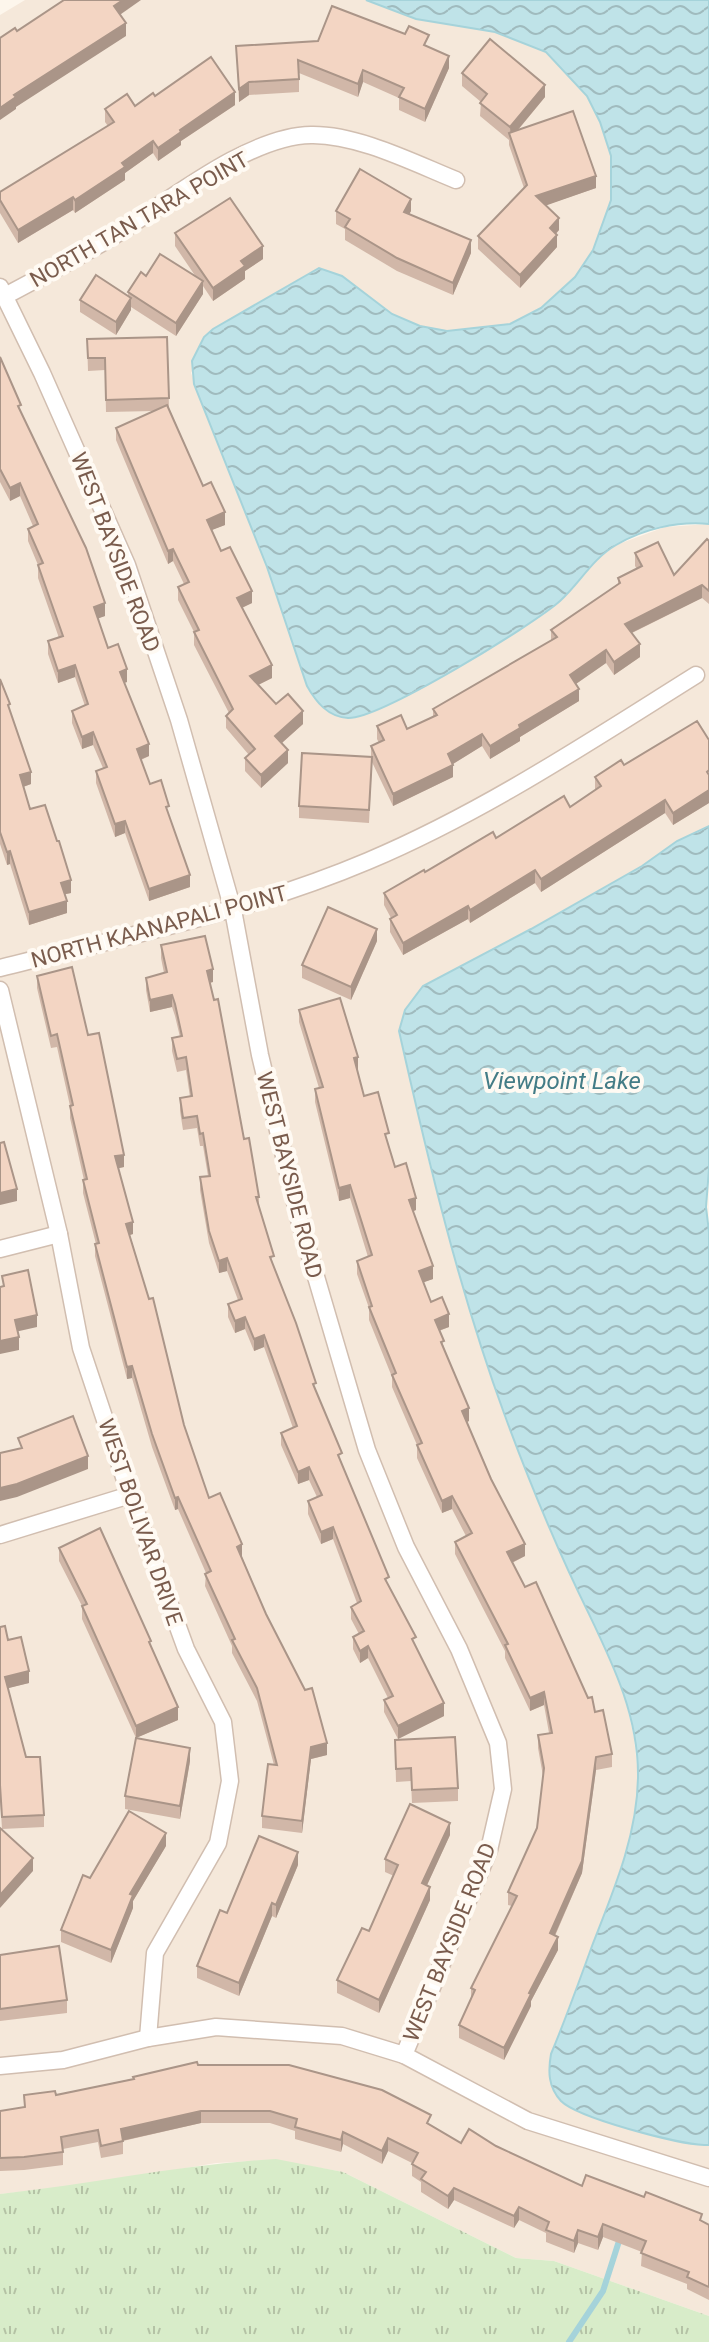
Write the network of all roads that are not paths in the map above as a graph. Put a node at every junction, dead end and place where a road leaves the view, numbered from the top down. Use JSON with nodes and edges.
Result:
{"nodes":[{"id":1,"x":456,"y":180,"type":"dead end"},
{"id":2,"x":2,"y":292,"type":"edge"},
{"id":3,"x":696,"y":675,"type":"dead end"},
{"id":4,"x":233,"y":910,"type":"junction"},
{"id":5,"x":0,"y":968,"type":"edge"},
{"id":6,"x":0,"y":990,"type":"edge"},
{"id":7,"x":59,"y":1234,"type":"junction"},
{"id":8,"x":0,"y":1249,"type":"edge"},
{"id":9,"x":130,"y":1495,"type":"junction"},
{"id":10,"x":0,"y":1535,"type":"edge"},
{"id":11,"x":148,"y":2038,"type":"junction"},
{"id":12,"x":404,"y":2055,"type":"junction"},
{"id":13,"x":0,"y":2066,"type":"edge"},
{"id":14,"x":709,"y":2178,"type":"edge"}],
"edges":[{"from":1,"to":2,"type":"street","name":"NORTH TAN TARA POINT"},
{"from":2,"to":4,"type":"street","name":"WEST BAYSIDE ROAD"},
{"from":3,"to":4,"type":"street","name":"NORTH KAANAPALI POINT"},
{"from":4,"to":5,"type":"street","name":"NORTH KAANAPALI POINT"},
{"from":4,"to":12,"type":"street","name":"WEST BAYSIDE ROAD"},
{"from":6,"to":7,"type":"street","name":"WEST BOLIVAR DRIVE"},
{"from":7,"to":8,"type":"street"},
{"from":7,"to":9,"type":"street","name":"WEST BOLIVAR DRIVE"},
{"from":9,"to":10,"type":"street"},
{"from":9,"to":11,"type":"street","name":"WEST BOLIVAR DRIVE"},
{"from":11,"to":12,"type":"street"},
{"from":11,"to":13,"type":"street"},
{"from":12,"to":14,"type":"street"}]}
